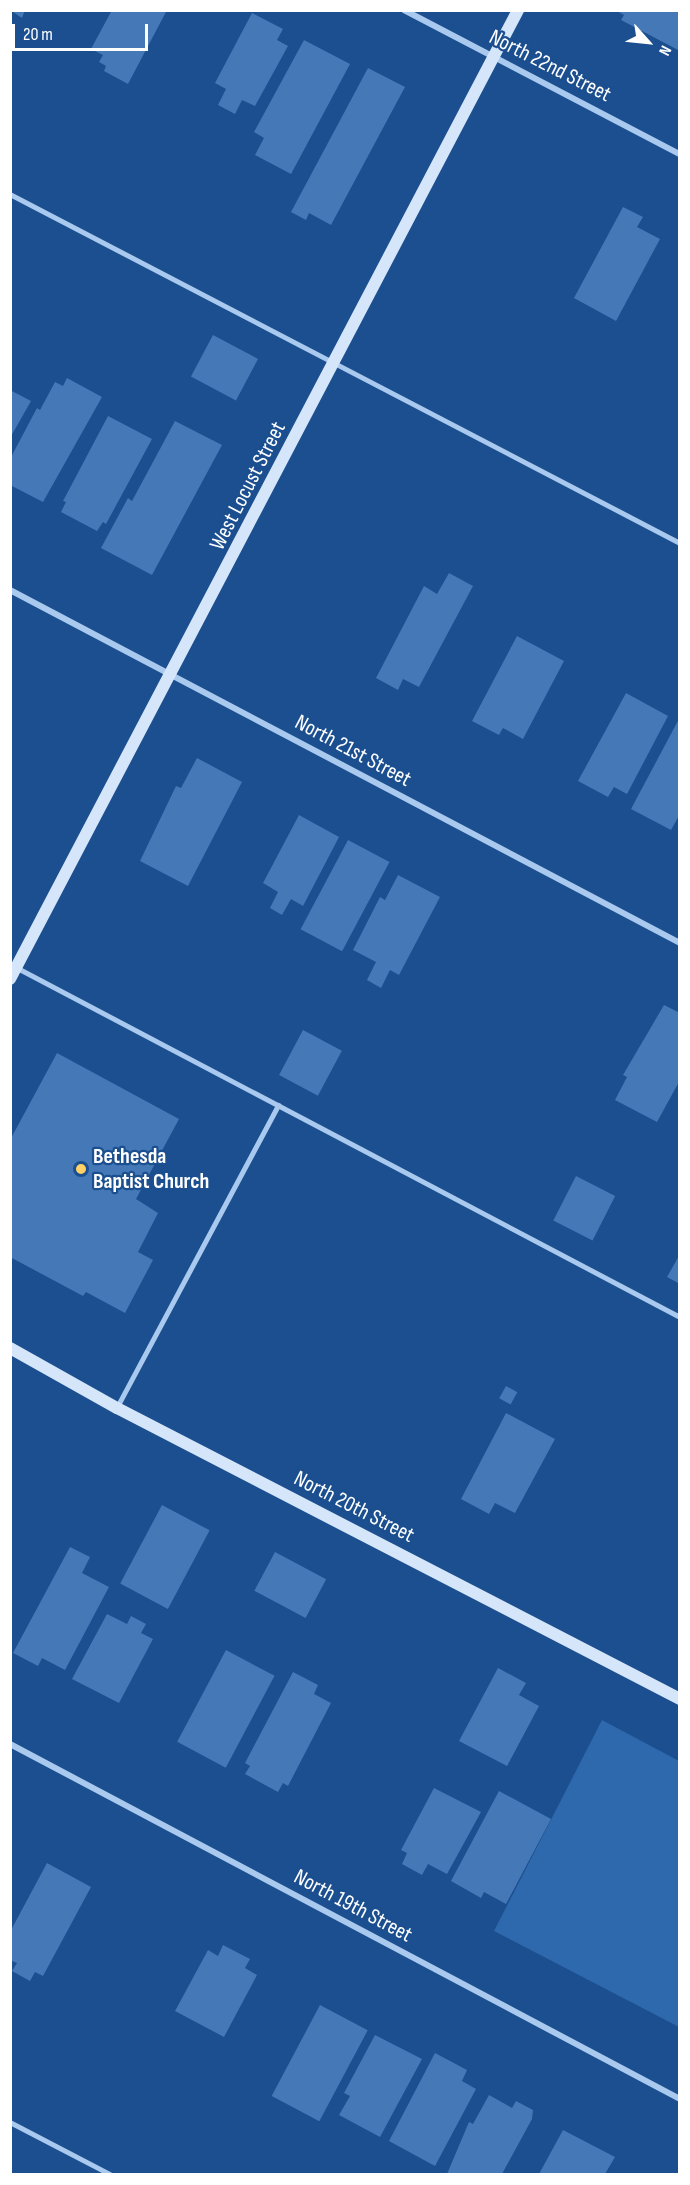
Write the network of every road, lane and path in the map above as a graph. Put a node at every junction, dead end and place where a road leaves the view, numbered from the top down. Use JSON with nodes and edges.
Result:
{"nodes":[{"id":1,"x":404,"y":10,"type":"edge"},
{"id":2,"x":518,"y":10,"type":"edge"},
{"id":3,"x":494,"y":58,"type":"junction"},
{"id":4,"x":680,"y":154,"type":"edge"},
{"id":5,"x":10,"y":194,"type":"edge"},
{"id":6,"x":335,"y":363,"type":"junction"},
{"id":7,"x":680,"y":543,"type":"edge"},
{"id":8,"x":10,"y":590,"type":"edge"},
{"id":9,"x":173,"y":675,"type":"junction"},
{"id":10,"x":680,"y":944,"type":"edge"},
{"id":11,"x":14,"y":965,"type":"edge"},
{"id":12,"x":10,"y":979,"type":"edge"},
{"id":13,"x":278,"y":1105,"type":"junction"},
{"id":14,"x":680,"y":1317,"type":"edge"},
{"id":15,"x":10,"y":1348,"type":"edge"},
{"id":16,"x":117,"y":1408,"type":"junction"},
{"id":17,"x":680,"y":1699,"type":"edge"},
{"id":18,"x":10,"y":1744,"type":"edge"},
{"id":19,"x":680,"y":2099,"type":"edge"},
{"id":20,"x":10,"y":2122,"type":"edge"},
{"id":21,"x":110,"y":2175,"type":"edge"}],
"edges":[{"from":1,"to":3,"type":"street","name":"North 22nd Street"},
{"from":2,"to":3,"type":"street","name":"West Locust Street"},
{"from":3,"to":4,"type":"street","name":"North 22nd Street"},
{"from":3,"to":6,"type":"street","name":"West Locust Street"},
{"from":5,"to":6,"type":"lane"},
{"from":6,"to":7,"type":"lane"},
{"from":6,"to":9,"type":"street","name":"West Locust Street"},
{"from":8,"to":9,"type":"street","name":"North 21st Street"},
{"from":9,"to":10,"type":"street","name":"North 21st Street"},
{"from":9,"to":11,"type":"street","name":"West Locust Street"},
{"from":11,"to":12,"type":"street","name":"West Locust Street"},
{"from":11,"to":13,"type":"lane"},
{"from":13,"to":14,"type":"lane"},
{"from":13,"to":16,"type":"lane"},
{"from":15,"to":16,"type":"street","name":"North 20th Street"},
{"from":16,"to":17,"type":"street","name":"North 20th Street"},
{"from":18,"to":19,"type":"street","name":"North 19th Street"},
{"from":20,"to":21,"type":"lane"}]}
